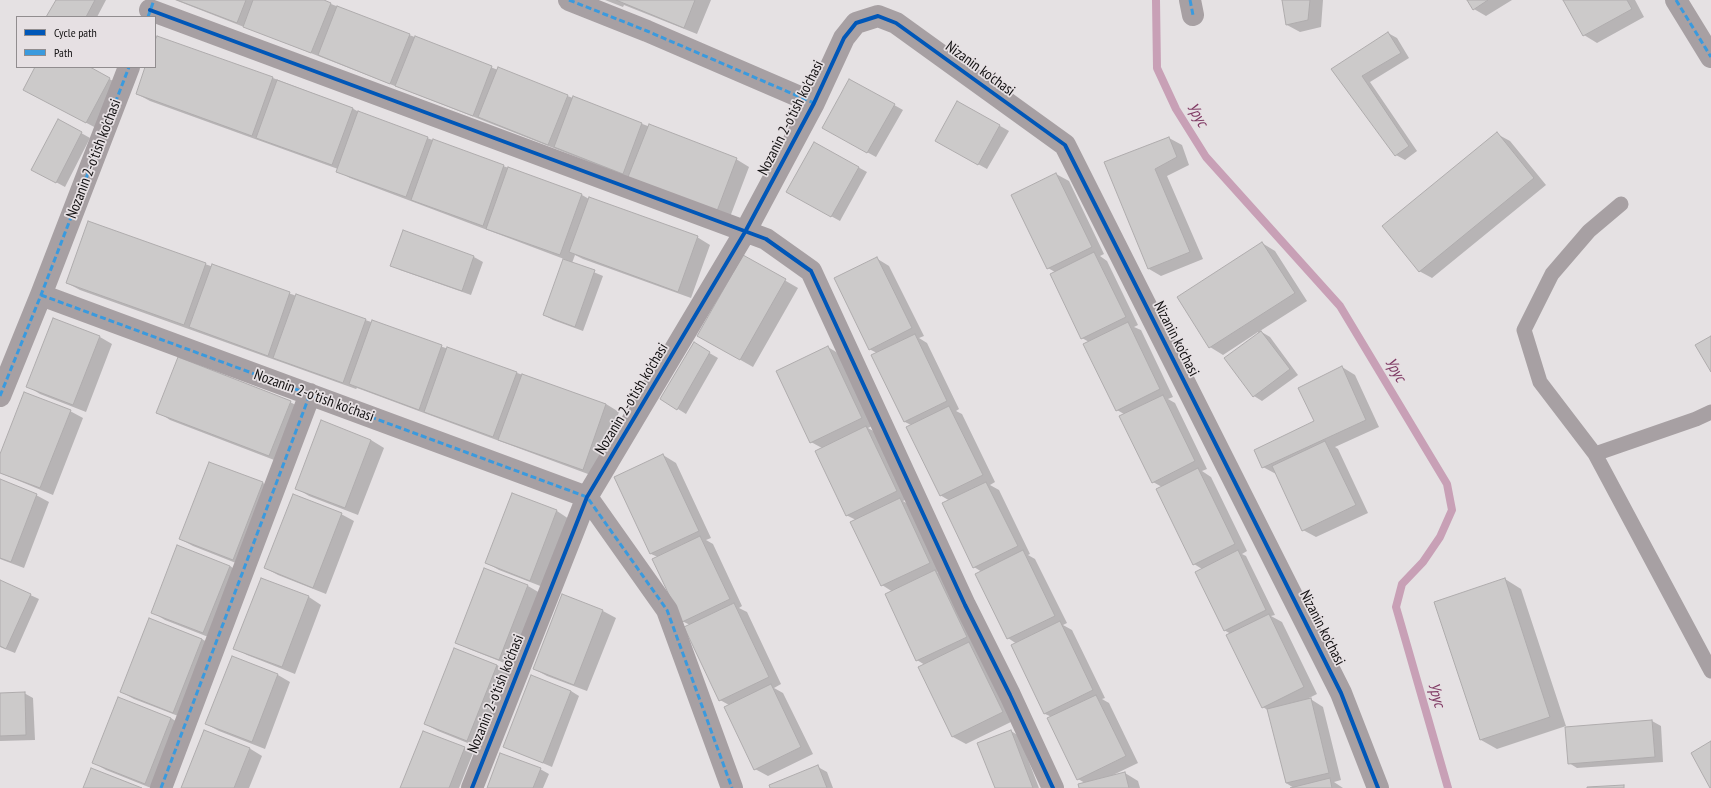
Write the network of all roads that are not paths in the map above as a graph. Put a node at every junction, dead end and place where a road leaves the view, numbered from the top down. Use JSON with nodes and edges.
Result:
{"nodes":[{"id":1,"x":569,"y":0,"type":"edge"},
{"id":2,"x":1676,"y":0,"type":"edge"},
{"id":3,"x":151,"y":9,"type":"edge"},
{"id":4,"x":844,"y":38,"type":"joint"},
{"id":5,"x":1711,"y":57,"type":"edge"},
{"id":6,"x":128,"y":68,"type":"edge"},
{"id":7,"x":814,"y":103,"type":"junction"},
{"id":8,"x":1621,"y":204,"type":"dead end"},
{"id":9,"x":745,"y":232,"type":"junction"},
{"id":10,"x":41,"y":295,"type":"junction"},
{"id":11,"x":310,"y":394,"type":"junction"},
{"id":12,"x":0,"y":396,"type":"edge"},
{"id":13,"x":1711,"y":412,"type":"edge"},
{"id":14,"x":1595,"y":454,"type":"junction"},
{"id":15,"x":587,"y":497,"type":"junction"},
{"id":16,"x":1711,"y":671,"type":"edge"},
{"id":17,"x":160,"y":788,"type":"edge"},
{"id":18,"x":472,"y":788,"type":"edge"},
{"id":19,"x":732,"y":788,"type":"edge"},
{"id":20,"x":1053,"y":788,"type":"edge"},
{"id":21,"x":1378,"y":788,"type":"edge"}],
"edges":[{"from":1,"to":7,"type":"street"},
{"from":2,"to":5,"type":"street"},
{"from":3,"to":9,"type":"street"},
{"from":4,"to":7,"type":"street","name":"Nozanin 2-o'tish ko'chasi"},
{"from":4,"to":21,"type":"street","name":"Nizanin ko'chasi"},
{"from":6,"to":10,"type":"street","name":"Nozanin 2-o'tish ko'chasi"},
{"from":7,"to":9,"type":"street","name":"Nozanin 2-o'tish ko'chasi"},
{"from":8,"to":14,"type":"lane"},
{"from":9,"to":15,"type":"street","name":"Nozanin 2-o'tish ko'chasi"},
{"from":9,"to":20,"type":"street"},
{"from":10,"to":11,"type":"street","name":"Nozanin 2-o'tish ko'chasi"},
{"from":10,"to":12,"type":"street","name":"Nozanin 2-o'tish ko'chasi"},
{"from":11,"to":15,"type":"street","name":"Nozanin 2-o'tish ko'chasi"},
{"from":11,"to":17,"type":"street"},
{"from":13,"to":14,"type":"lane"},
{"from":14,"to":16,"type":"lane"},
{"from":15,"to":18,"type":"street","name":"Nozanin 2-o'tish ko'chasi"},
{"from":15,"to":19,"type":"street"}]}
